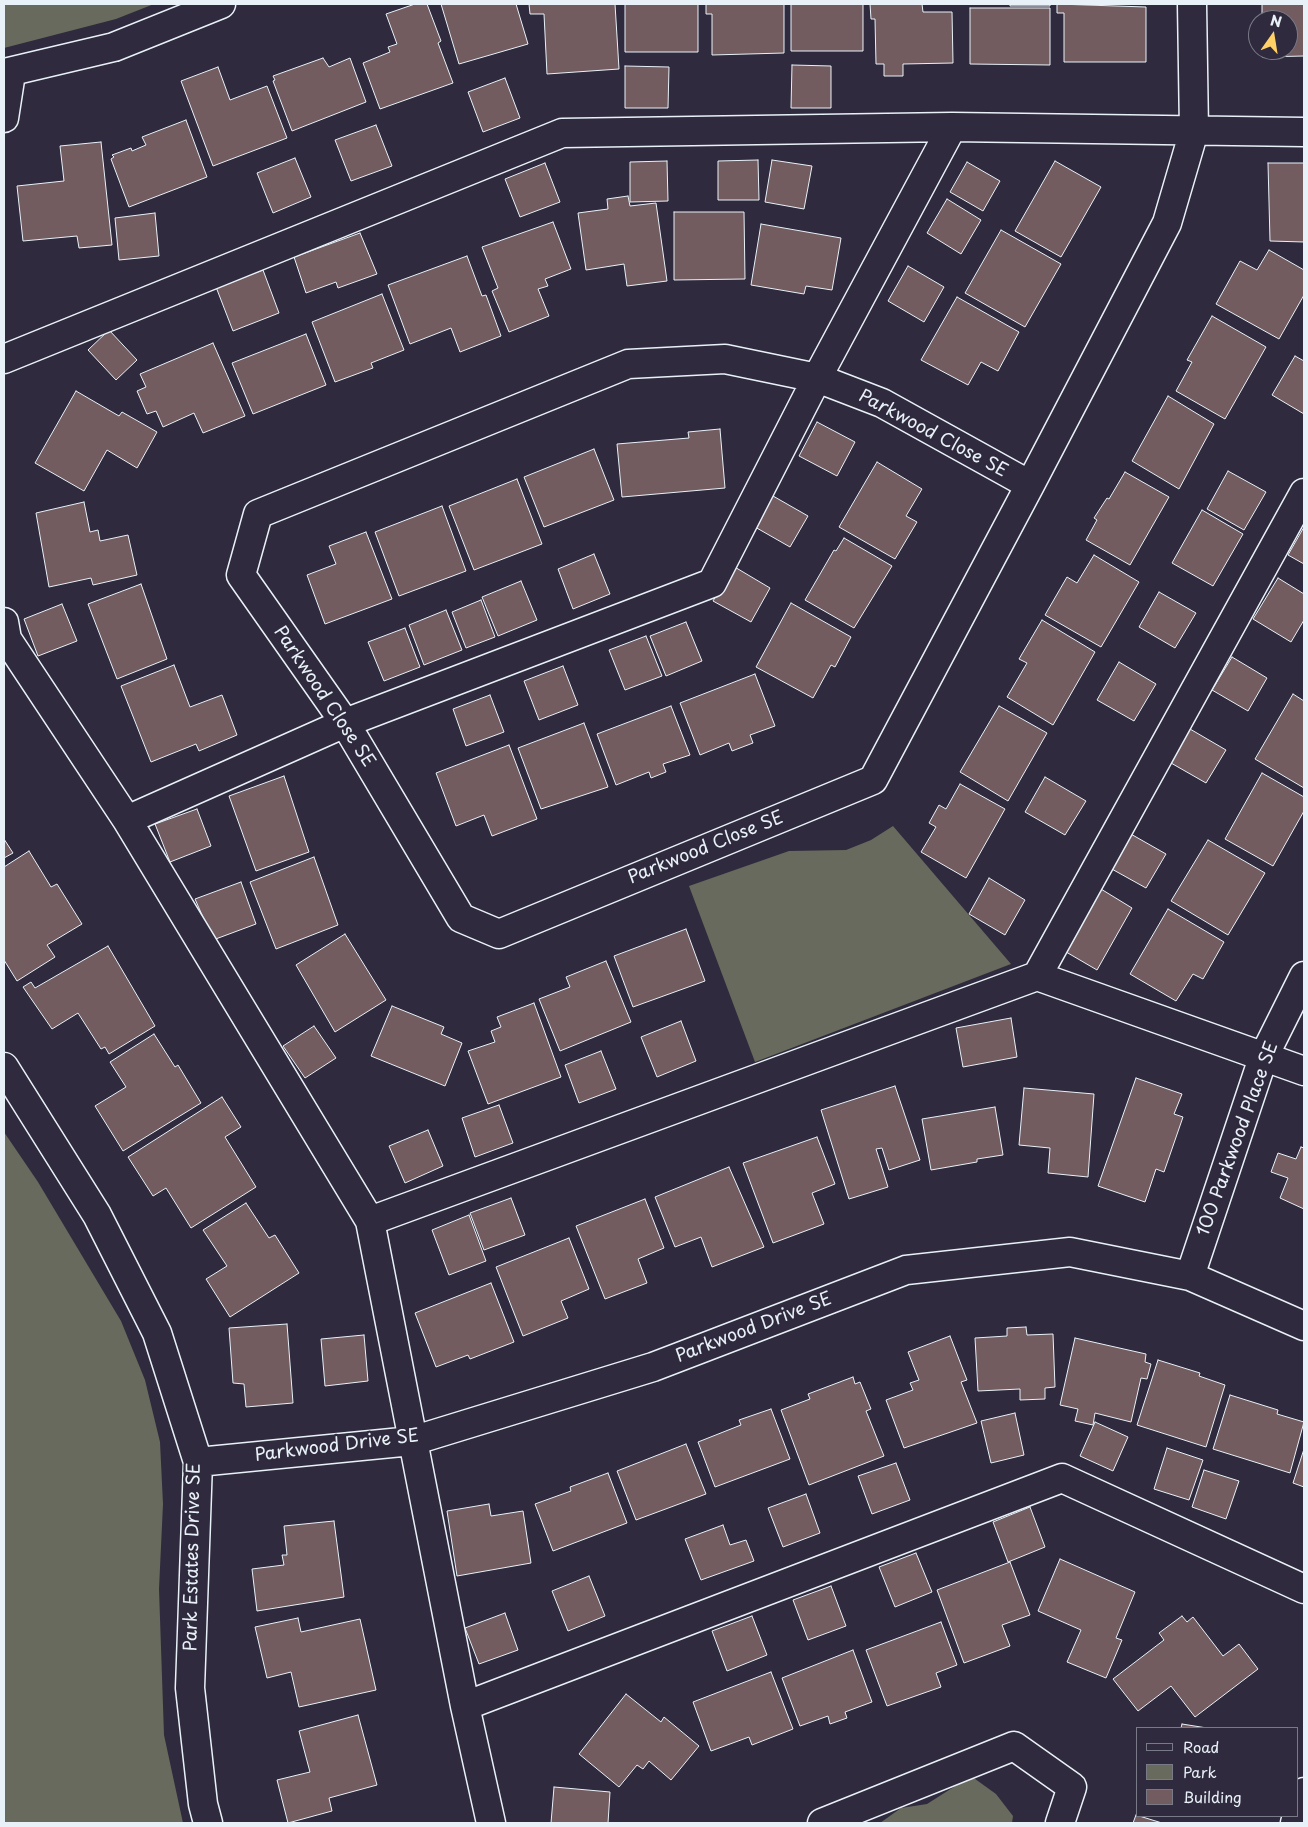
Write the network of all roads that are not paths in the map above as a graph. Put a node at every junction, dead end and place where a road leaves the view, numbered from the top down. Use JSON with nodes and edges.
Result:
{"nodes":[{"id":1,"x":221,"y":4,"type":"edge"},
{"id":2,"x":1192,"y":4,"type":"edge"},
{"id":3,"x":7,"y":73,"type":"edge"},
{"id":4,"x":4,"y":118,"type":"edge"},
{"id":5,"x":952,"y":127,"type":"junction"},
{"id":6,"x":1194,"y":131,"type":"junction"},
{"id":7,"x":1304,"y":132,"type":"edge"},
{"id":8,"x":4,"y":359,"type":"edge"},
{"id":9,"x":817,"y":378,"type":"junction"},
{"id":10,"x":1030,"y":485,"type":"junction"},
{"id":11,"x":1304,"y":493,"type":"edge"},
{"id":12,"x":4,"y":622,"type":"edge"},
{"id":13,"x":345,"y":723,"type":"junction"},
{"id":14,"x":127,"y":820,"type":"junction"},
{"id":15,"x":1037,"y":976,"type":"junction"},
{"id":16,"x":1304,"y":976,"type":"edge"},
{"id":17,"x":1263,"y":1058,"type":"junction"},
{"id":18,"x":4,"y":1067,"type":"edge"},
{"id":19,"x":1304,"y":1071,"type":"edge"},
{"id":20,"x":370,"y":1221,"type":"junction"},
{"id":21,"x":1190,"y":1276,"type":"junction"},
{"id":22,"x":1304,"y":1326,"type":"edge"},
{"id":23,"x":412,"y":1441,"type":"junction"},
{"id":24,"x":198,"y":1462,"type":"junction"},
{"id":25,"x":1304,"y":1589,"type":"edge"},
{"id":26,"x":465,"y":1706,"type":"junction"},
{"id":27,"x":1304,"y":1792,"type":"edge"},
{"id":28,"x":1298,"y":1813,"type":"edge"},
{"id":29,"x":208,"y":1823,"type":"edge"},
{"id":30,"x":490,"y":1823,"type":"edge"},
{"id":31,"x":822,"y":1823,"type":"edge"},
{"id":32,"x":1060,"y":1823,"type":"edge"}],
"edges":[{"from":1,"to":3,"type":"street"},
{"from":2,"to":6,"type":"street","name":"Parkwood Close SE"},
{"from":3,"to":4,"type":"street"},
{"from":5,"to":6,"type":"street"},
{"from":5,"to":8,"type":"street"},
{"from":5,"to":9,"type":"street"},
{"from":6,"to":7,"type":"street"},
{"from":6,"to":10,"type":"street","name":"Parkwood Close SE"},
{"from":9,"to":10,"type":"street","name":"Parkwood Close SE"},
{"from":9,"to":13,"type":"street"},
{"from":9,"to":13,"type":"street","name":"Parkwood Close SE"},
{"from":10,"to":13,"type":"street","name":"Parkwood Close SE"},
{"from":11,"to":15,"type":"street"},
{"from":12,"to":14,"type":"street"},
{"from":13,"to":14,"type":"street"},
{"from":14,"to":20,"type":"street"},
{"from":15,"to":17,"type":"street"},
{"from":15,"to":20,"type":"street"},
{"from":16,"to":17,"type":"street","name":"100 Parkwood Place SE"},
{"from":17,"to":19,"type":"street"},
{"from":17,"to":21,"type":"street","name":"100 Parkwood Place SE"},
{"from":18,"to":24,"type":"street","name":"Park Estates Drive SE"},
{"from":20,"to":23,"type":"street"},
{"from":21,"to":22,"type":"street","name":"Parkwood Drive SE"},
{"from":21,"to":23,"type":"street","name":"Parkwood Drive SE"},
{"from":23,"to":24,"type":"street","name":"Parkwood Drive SE"},
{"from":23,"to":26,"type":"street"},
{"from":24,"to":29,"type":"street","name":"Park Estates Drive SE"},
{"from":25,"to":26,"type":"street"},
{"from":26,"to":30,"type":"street"},
{"from":27,"to":28,"type":"street"},
{"from":31,"to":32,"type":"street"}]}
